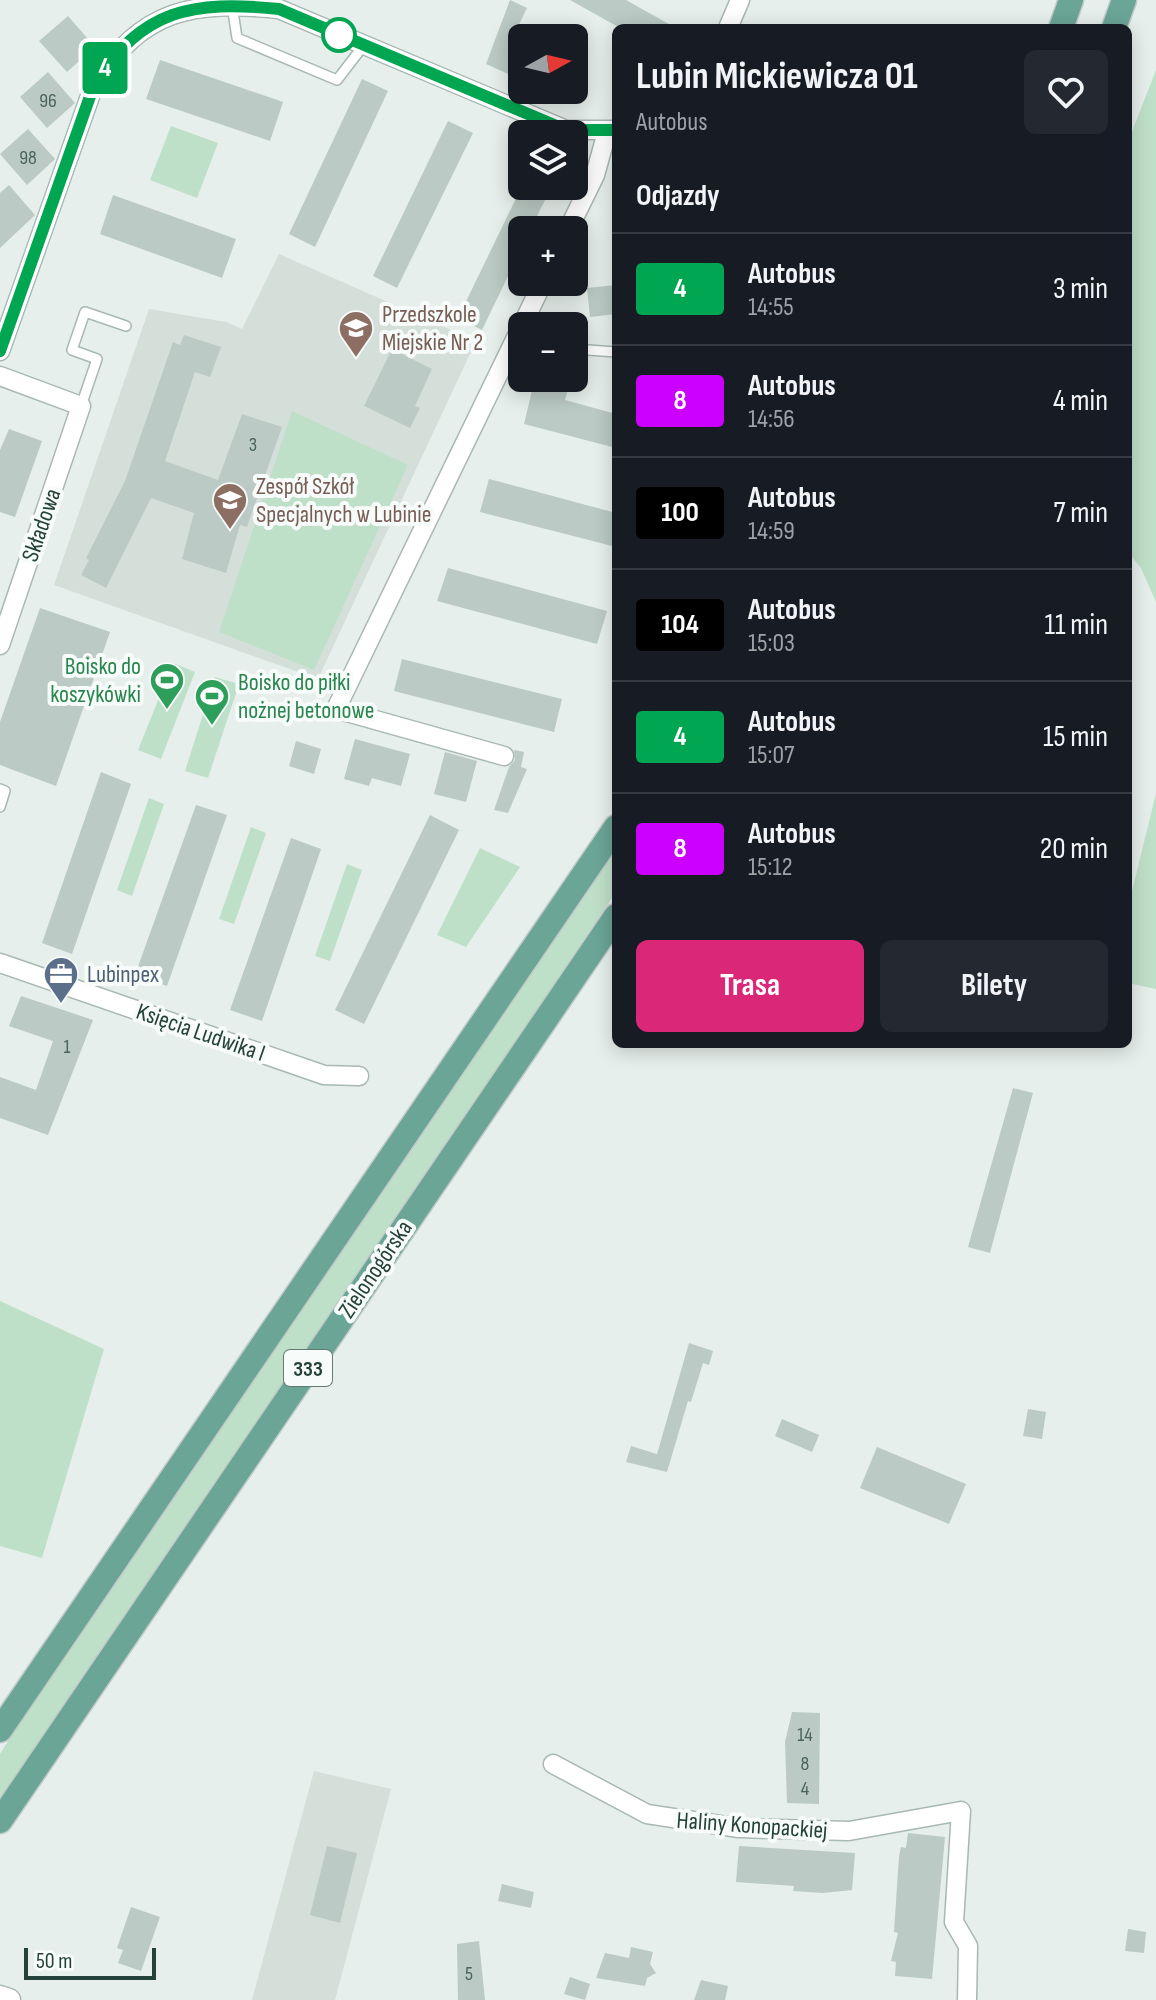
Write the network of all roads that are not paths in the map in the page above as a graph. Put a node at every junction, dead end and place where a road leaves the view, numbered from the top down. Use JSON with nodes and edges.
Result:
{"nodes":[{"id":1,"x":740,"y":0,"type":"edge"},
{"id":2,"x":1071,"y":0,"type":"edge"},
{"id":3,"x":1124,"y":0,"type":"edge"},
{"id":4,"x":232,"y":1,"type":"edge"},
{"id":5,"x":730,"y":24,"type":"edge"},
{"id":6,"x":1062,"y":24,"type":"edge"},
{"id":7,"x":1115,"y":24,"type":"edge"},
{"id":8,"x":364,"y":45,"type":"junction"},
{"id":9,"x":612,"y":131,"type":"edge"},
{"id":10,"x":575,"y":216,"type":"edge"},
{"id":11,"x":126,"y":326,"type":"dead end"},
{"id":12,"x":588,"y":350,"type":"edge"},
{"id":13,"x":0,"y":351,"type":"edge"},
{"id":14,"x":612,"y":352,"type":"edge"},
{"id":15,"x":508,"y":357,"type":"edge"},
{"id":16,"x":0,"y":376,"type":"edge"},
{"id":17,"x":81,"y":406,"type":"junction"},
{"id":18,"x":0,"y":645,"type":"edge"},
{"id":19,"x":504,"y":756,"type":"dead end"},
{"id":20,"x":0,"y":789,"type":"edge"},
{"id":21,"x":0,"y":807,"type":"edge"},
{"id":22,"x":612,"y":833,"type":"edge"},
{"id":23,"x":612,"y":922,"type":"edge"},
{"id":24,"x":0,"y":963,"type":"edge"},
{"id":25,"x":359,"y":1076,"type":"dead end"},
{"id":26,"x":0,"y":1730,"type":"edge"},
{"id":27,"x":553,"y":1764,"type":"dead end"},
{"id":28,"x":0,"y":1821,"type":"edge"},
{"id":29,"x":0,"y":1997,"type":"edge"},
{"id":30,"x":9,"y":2000,"type":"edge"},
{"id":31,"x":967,"y":2000,"type":"edge"}],
"edges":[{"from":1,"to":5,"type":"street"},
{"from":2,"to":6,"type":"main road"},
{"from":3,"to":7,"type":"main road"},
{"from":4,"to":8,"type":"street"},
{"from":4,"to":8,"type":"lane"},
{"from":4,"to":13,"type":"street"},
{"from":8,"to":9,"type":"street"},
{"from":9,"to":10,"type":"street"},
{"from":11,"to":17,"type":"lane"},
{"from":12,"to":14,"type":"lane"},
{"from":15,"to":19,"type":"street"},
{"from":16,"to":17,"type":"street"},
{"from":17,"to":18,"type":"street","name":"Składowa"},
{"from":20,"to":21,"type":"lane"},
{"from":22,"to":26,"type":"main road","name":"Zielonogórska","number":"333"},
{"from":23,"to":28,"type":"main road","name":"Zielonogórska","number":"333"},
{"from":24,"to":25,"type":"street","name":"Księcia Ludwika I"},
{"from":27,"to":31,"type":"street","name":"Haliny Konopackiej"},
{"from":29,"to":30,"type":"street"}]}
